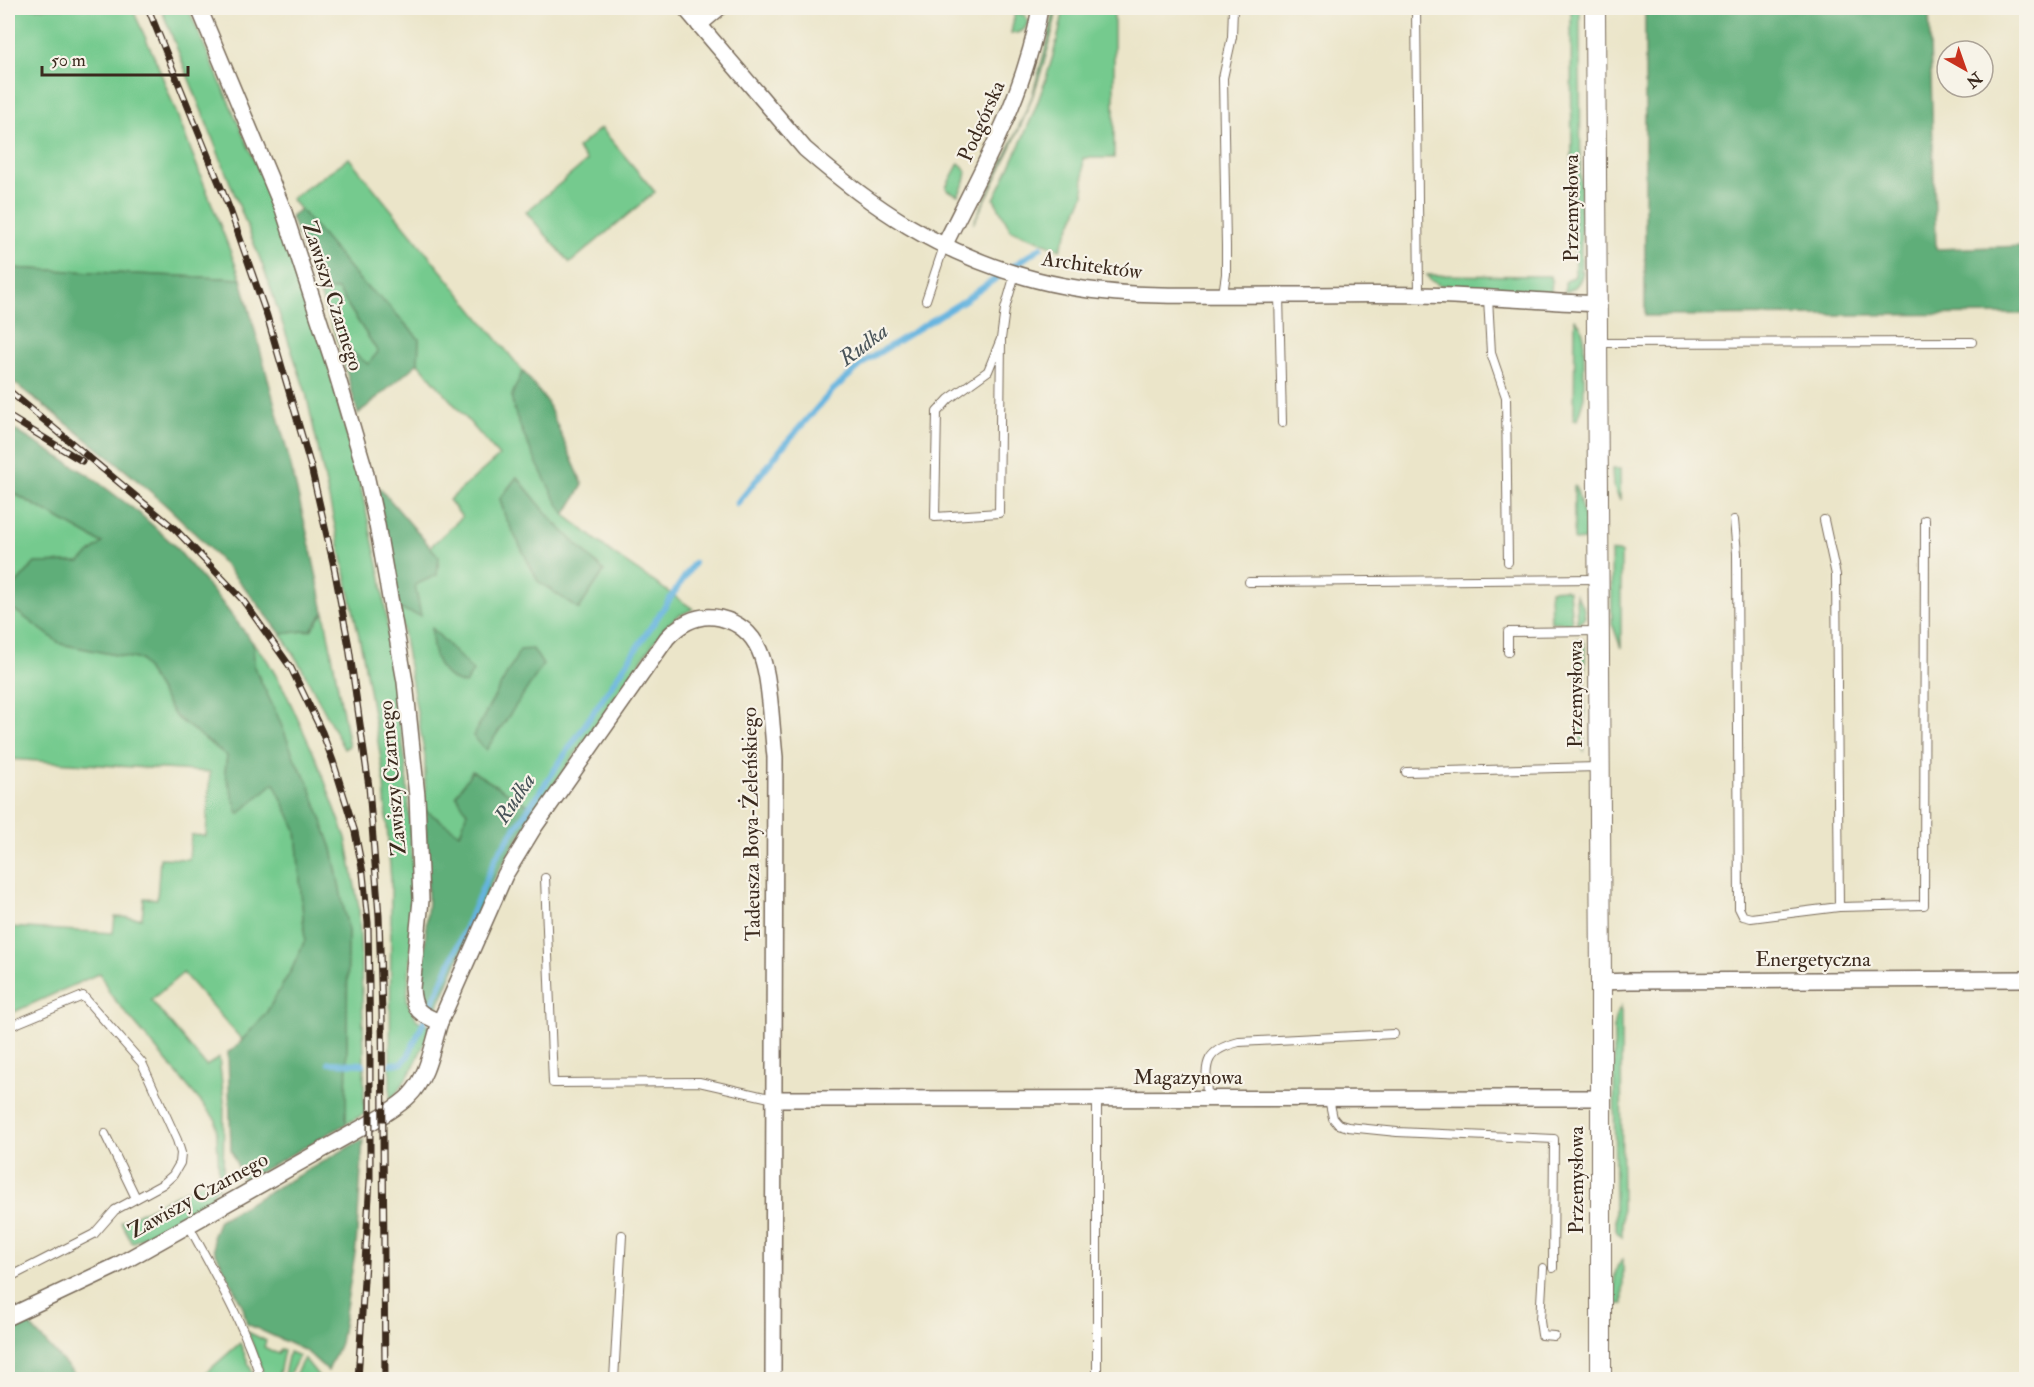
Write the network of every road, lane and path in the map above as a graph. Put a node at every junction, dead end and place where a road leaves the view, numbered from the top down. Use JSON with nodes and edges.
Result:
{"nodes":[{"id":1,"x":198,"y":8,"type":"edge"},
{"id":2,"x":685,"y":8,"type":"edge"},
{"id":3,"x":719,"y":8,"type":"edge"},
{"id":4,"x":1040,"y":8,"type":"edge"},
{"id":5,"x":1233,"y":8,"type":"edge"},
{"id":6,"x":1416,"y":8,"type":"edge"},
{"id":7,"x":1595,"y":8,"type":"edge"},
{"id":8,"x":699,"y":25,"type":"junction"},
{"id":9,"x":944,"y":246,"type":"junction"},
{"id":10,"x":1022,"y":276,"type":"junction"},
{"id":11,"x":1223,"y":294,"type":"junction"},
{"id":12,"x":1279,"y":294,"type":"junction"},
{"id":13,"x":1419,"y":295,"type":"junction"},
{"id":14,"x":1488,"y":298,"type":"junction"},
{"id":15,"x":926,"y":300,"type":"dead end"},
{"id":16,"x":1596,"y":304,"type":"junction"},
{"id":17,"x":1001,"y":339,"type":"junction"},
{"id":18,"x":1972,"y":342,"type":"dead end"},
{"id":19,"x":1596,"y":343,"type":"junction"},
{"id":20,"x":1282,"y":423,"type":"dead end"},
{"id":21,"x":1734,"y":520,"type":"dead end"},
{"id":22,"x":1824,"y":520,"type":"dead end"},
{"id":23,"x":1925,"y":520,"type":"dead end"},
{"id":24,"x":1508,"y":562,"type":"dead end"},
{"id":25,"x":1598,"y":579,"type":"junction"},
{"id":26,"x":1249,"y":582,"type":"dead end"},
{"id":27,"x":1598,"y":631,"type":"junction"},
{"id":28,"x":1508,"y":652,"type":"dead end"},
{"id":29,"x":1599,"y":767,"type":"junction"},
{"id":30,"x":1406,"y":772,"type":"dead end"},
{"id":31,"x":545,"y":878,"type":"dead end"},
{"id":32,"x":1839,"y":907,"type":"junction"},
{"id":33,"x":2026,"y":979,"type":"edge"},
{"id":34,"x":1601,"y":982,"type":"junction"},
{"id":35,"x":438,"y":1021,"type":"junction"},
{"id":36,"x":8,"y":1027,"type":"edge"},
{"id":37,"x":1394,"y":1034,"type":"dead end"},
{"id":38,"x":1097,"y":1098,"type":"junction"},
{"id":39,"x":1207,"y":1098,"type":"junction"},
{"id":40,"x":1600,"y":1098,"type":"junction"},
{"id":41,"x":775,"y":1099,"type":"junction"},
{"id":42,"x":1329,"y":1099,"type":"junction"},
{"id":43,"x":105,"y":1134,"type":"dead end"},
{"id":44,"x":136,"y":1198,"type":"junction"},
{"id":45,"x":188,"y":1224,"type":"junction"},
{"id":46,"x":622,"y":1235,"type":"dead end"},
{"id":47,"x":1543,"y":1268,"type":"dead end"},
{"id":48,"x":1553,"y":1268,"type":"dead end"},
{"id":49,"x":8,"y":1278,"type":"edge"},
{"id":50,"x":8,"y":1317,"type":"edge"},
{"id":51,"x":1554,"y":1336,"type":"dead end"},
{"id":52,"x":261,"y":1380,"type":"edge"},
{"id":53,"x":614,"y":1380,"type":"edge"},
{"id":54,"x":773,"y":1380,"type":"edge"},
{"id":55,"x":1097,"y":1380,"type":"edge"},
{"id":56,"x":1601,"y":1380,"type":"edge"}],
"edges":[{"from":1,"to":35,"type":"street","name":"Zawiszy Czarnego"},
{"from":2,"to":8,"type":"street","name":"Architektów"},
{"from":3,"to":8,"type":"street"},
{"from":4,"to":9,"type":"street","name":"Podgórska"},
{"from":5,"to":11,"type":"lane"},
{"from":6,"to":13,"type":"lane"},
{"from":7,"to":16,"type":"street","name":"Przemysłowa"},
{"from":8,"to":9,"type":"street","name":"Architektów"},
{"from":9,"to":10,"type":"street","name":"Architektów"},
{"from":9,"to":15,"type":"lane"},
{"from":10,"to":11,"type":"street","name":"Architektów"},
{"from":10,"to":17,"type":"lane"},
{"from":11,"to":12,"type":"street","name":"Architektów"},
{"from":12,"to":13,"type":"street","name":"Architektów"},
{"from":12,"to":20,"type":"lane"},
{"from":13,"to":14,"type":"street","name":"Architektów"},
{"from":14,"to":16,"type":"street","name":"Architektów"},
{"from":14,"to":24,"type":"lane"},
{"from":16,"to":19,"type":"street","name":"Przemysłowa"},
{"from":17,"to":17,"type":"lane"},
{"from":18,"to":19,"type":"lane"},
{"from":19,"to":25,"type":"street","name":"Przemysłowa"},
{"from":21,"to":32,"type":"lane"},
{"from":22,"to":32,"type":"lane"},
{"from":23,"to":32,"type":"lane"},
{"from":25,"to":26,"type":"lane"},
{"from":25,"to":27,"type":"street","name":"Przemysłowa"},
{"from":27,"to":28,"type":"lane"},
{"from":27,"to":29,"type":"street","name":"Przemysłowa"},
{"from":29,"to":30,"type":"lane"},
{"from":29,"to":34,"type":"street","name":"Przemysłowa"},
{"from":31,"to":41,"type":"lane"},
{"from":33,"to":34,"type":"street","name":"Energetyczna"},
{"from":34,"to":40,"type":"street","name":"Przemysłowa"},
{"from":35,"to":41,"type":"street","name":"Tadeusza Boya-Żeleńskiego"},
{"from":35,"to":45,"type":"street","name":"Zawiszy Czarnego"},
{"from":36,"to":44,"type":"lane"},
{"from":37,"to":39,"type":"lane"},
{"from":38,"to":39,"type":"street","name":"Magazynowa"},
{"from":38,"to":41,"type":"street","name":"Magazynowa"},
{"from":38,"to":55,"type":"lane"},
{"from":39,"to":42,"type":"street","name":"Magazynowa"},
{"from":40,"to":42,"type":"street","name":"Magazynowa"},
{"from":40,"to":56,"type":"street","name":"Przemysłowa"},
{"from":41,"to":54,"type":"street","name":"Tadeusza Boya-Żeleńskiego"},
{"from":42,"to":48,"type":"lane"},
{"from":43,"to":44,"type":"lane"},
{"from":44,"to":49,"type":"lane"},
{"from":45,"to":50,"type":"street","name":"Zawiszy Czarnego"},
{"from":45,"to":52,"type":"lane"},
{"from":46,"to":53,"type":"lane"},
{"from":47,"to":51,"type":"lane"}]}
